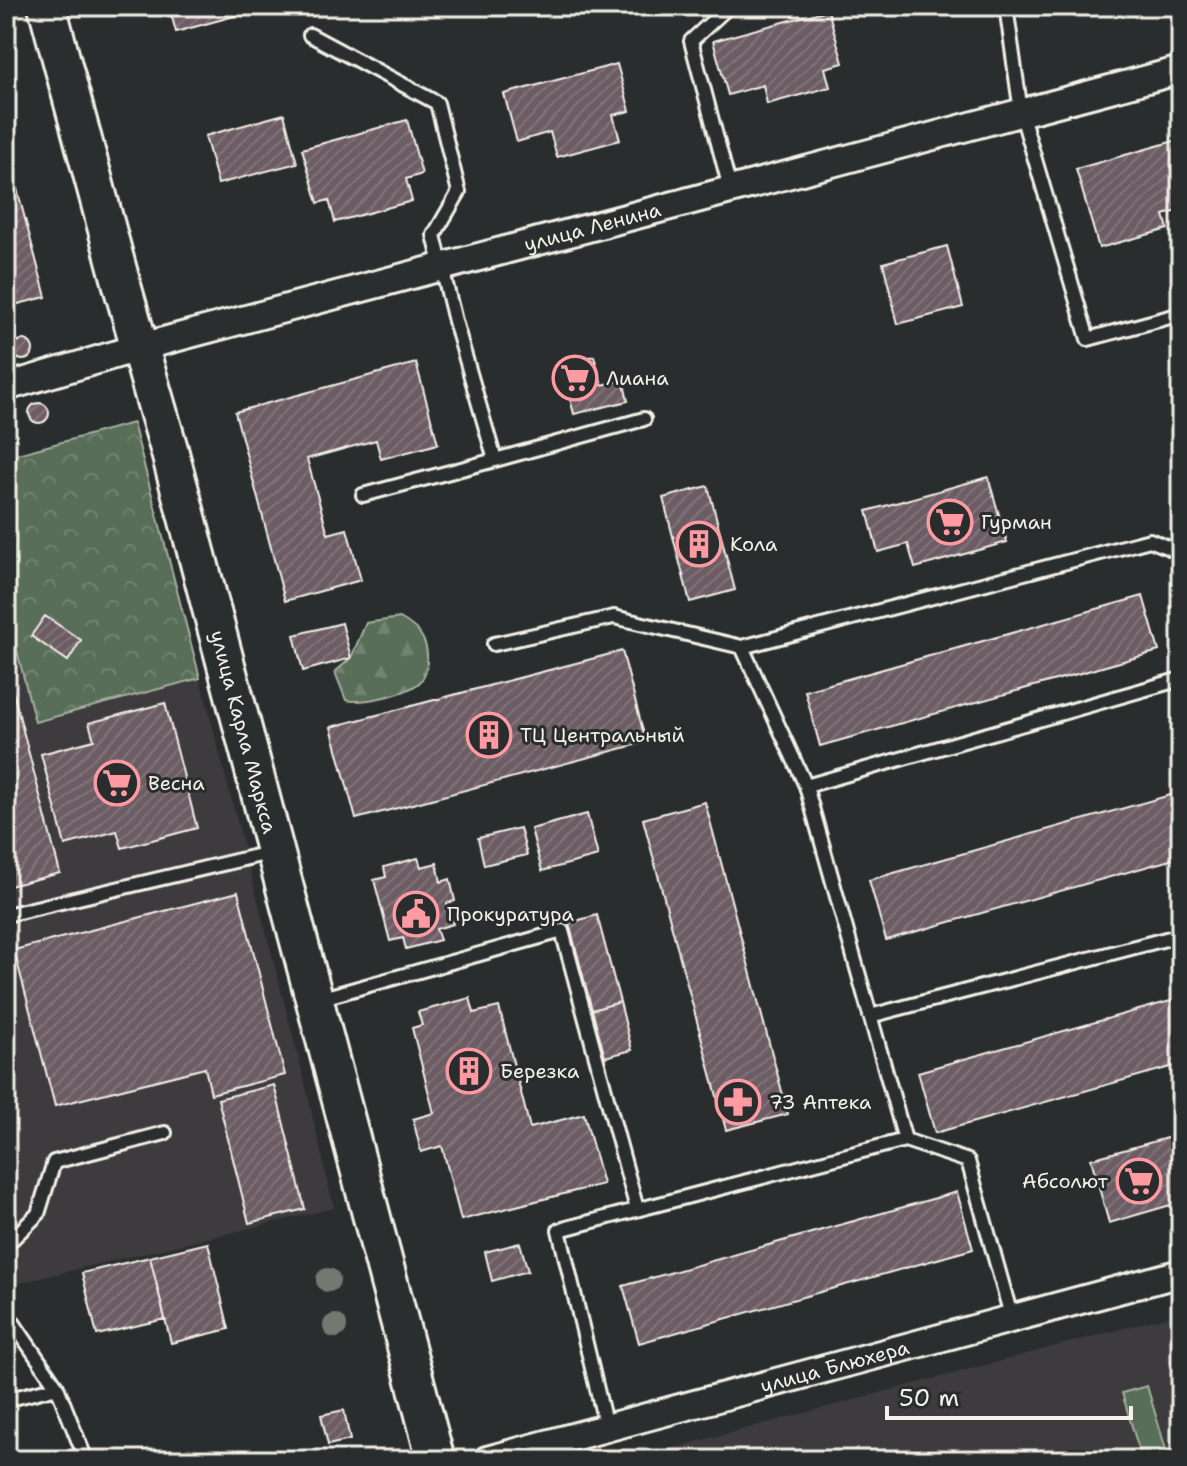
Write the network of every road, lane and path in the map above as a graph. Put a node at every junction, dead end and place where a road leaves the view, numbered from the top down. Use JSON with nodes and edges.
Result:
{"nodes":[{"id":1,"x":47,"y":6,"type":"edge"},
{"id":2,"x":729,"y":6,"type":"edge"},
{"id":3,"x":1006,"y":6,"type":"edge"},
{"id":4,"x":310,"y":35,"type":"dead end"},
{"id":5,"x":1181,"y":70,"type":"edge"},
{"id":6,"x":1021,"y":112,"type":"junction"},
{"id":7,"x":731,"y":192,"type":"junction"},
{"id":8,"x":442,"y":267,"type":"junction"},
{"id":9,"x":1181,"y":314,"type":"edge"},
{"id":10,"x":141,"y":347,"type":"junction"},
{"id":11,"x":6,"y":387,"type":"edge"},
{"id":12,"x":644,"y":419,"type":"dead end"},
{"id":13,"x":495,"y":460,"type":"junction"},
{"id":14,"x":363,"y":495,"type":"dead end"},
{"id":15,"x":1181,"y":553,"type":"edge"},
{"id":16,"x":494,"y":644,"type":"dead end"},
{"id":17,"x":742,"y":647,"type":"junction"},
{"id":18,"x":1181,"y":679,"type":"edge"},
{"id":19,"x":806,"y":786,"type":"junction"},
{"id":20,"x":276,"y":851,"type":"junction"},
{"id":21,"x":6,"y":915,"type":"edge"},
{"id":22,"x":1181,"y":935,"type":"edge"},
{"id":23,"x":314,"y":1001,"type":"junction"},
{"id":24,"x":870,"y":1016,"type":"junction"},
{"id":25,"x":165,"y":1133,"type":"dead end"},
{"id":26,"x":905,"y":1140,"type":"junction"},
{"id":27,"x":637,"y":1209,"type":"junction"},
{"id":28,"x":6,"y":1245,"type":"edge"},
{"id":29,"x":1181,"y":1273,"type":"edge"},
{"id":30,"x":6,"y":1312,"type":"edge"},
{"id":31,"x":1012,"y":1319,"type":"junction"},
{"id":32,"x":57,"y":1387,"type":"junction"},
{"id":33,"x":6,"y":1400,"type":"edge"},
{"id":34,"x":606,"y":1427,"type":"junction"},
{"id":35,"x":86,"y":1460,"type":"edge"},
{"id":36,"x":436,"y":1460,"type":"edge"},
{"id":37,"x":487,"y":1460,"type":"edge"}],
"edges":[{"from":1,"to":10,"type":"street","name":"улица Карла Маркса"},
{"from":2,"to":7,"type":"lane"},
{"from":3,"to":6,"type":"lane"},
{"from":4,"to":8,"type":"lane"},
{"from":5,"to":6,"type":"street","name":"улица Ленина"},
{"from":6,"to":7,"type":"street","name":"улица Ленина"},
{"from":6,"to":9,"type":"lane"},
{"from":7,"to":8,"type":"street","name":"улица Ленина"},
{"from":8,"to":10,"type":"street","name":"улица Ленина"},
{"from":8,"to":13,"type":"lane"},
{"from":10,"to":11,"type":"street","name":"улица Ленина"},
{"from":10,"to":20,"type":"street","name":"улица Карла Маркса"},
{"from":12,"to":13,"type":"lane"},
{"from":13,"to":14,"type":"lane"},
{"from":15,"to":17,"type":"lane"},
{"from":16,"to":17,"type":"lane"},
{"from":17,"to":19,"type":"lane"},
{"from":18,"to":19,"type":"lane"},
{"from":19,"to":24,"type":"lane"},
{"from":20,"to":21,"type":"lane"},
{"from":20,"to":23,"type":"street","name":"улица Карла Маркса"},
{"from":22,"to":24,"type":"lane"},
{"from":23,"to":27,"type":"lane"},
{"from":23,"to":36,"type":"street","name":"улица Карла Маркса"},
{"from":24,"to":26,"type":"lane"},
{"from":25,"to":28,"type":"lane"},
{"from":26,"to":27,"type":"lane"},
{"from":26,"to":31,"type":"lane"},
{"from":27,"to":34,"type":"lane"},
{"from":29,"to":31,"type":"street","name":"улица Блюхера"},
{"from":30,"to":32,"type":"lane"},
{"from":31,"to":34,"type":"street","name":"улица Блюхера"},
{"from":32,"to":33,"type":"lane"},
{"from":32,"to":35,"type":"lane"},
{"from":34,"to":37,"type":"street","name":"улица Блюхера"}]}
